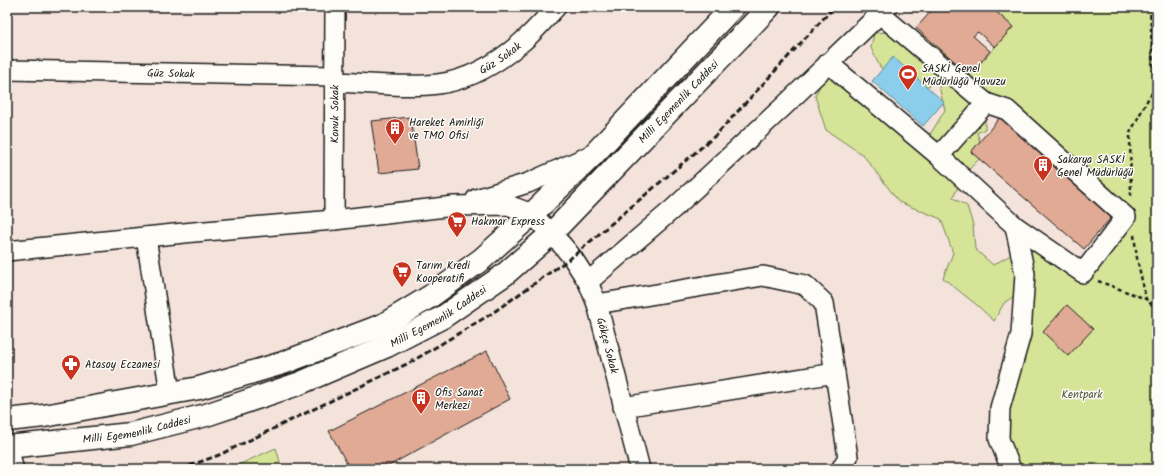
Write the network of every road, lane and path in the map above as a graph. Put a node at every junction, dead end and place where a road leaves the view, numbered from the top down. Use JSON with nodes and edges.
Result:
{"nodes":[{"id":1,"x":335,"y":7,"type":"edge"},
{"id":2,"x":556,"y":7,"type":"edge"},
{"id":3,"x":733,"y":7,"type":"edge"},
{"id":4,"x":769,"y":7,"type":"edge"},
{"id":5,"x":1150,"y":7,"type":"edge"},
{"id":6,"x":883,"y":10,"type":"edge"},
{"id":7,"x":828,"y":63,"type":"junction"},
{"id":8,"x":7,"y":70,"type":"edge"},
{"id":9,"x":334,"y":79,"type":"junction"},
{"id":10,"x":1157,"y":86,"type":"edge"},
{"id":11,"x":1154,"y":90,"type":"junction"},
{"id":12,"x":986,"y":103,"type":"junction"},
{"id":13,"x":593,"y":155,"type":"junction"},
{"id":14,"x":939,"y":156,"type":"junction"},
{"id":15,"x":1131,"y":200,"type":"dead end"},
{"id":16,"x":454,"y":206,"type":"junction"},
{"id":17,"x":532,"y":214,"type":"junction"},
{"id":18,"x":334,"y":220,"type":"junction"},
{"id":19,"x":1015,"y":226,"type":"junction"},
{"id":20,"x":1134,"y":229,"type":"dead end"},
{"id":21,"x":551,"y":234,"type":"junction"},
{"id":22,"x":146,"y":236,"type":"junction"},
{"id":23,"x":7,"y":251,"type":"edge"},
{"id":24,"x":1083,"y":273,"type":"junction"},
{"id":25,"x":588,"y":282,"type":"junction"},
{"id":26,"x":1146,"y":299,"type":"junction"},
{"id":27,"x":597,"y":304,"type":"junction"},
{"id":28,"x":1157,"y":310,"type":"edge"},
{"id":29,"x":835,"y":373,"type":"junction"},
{"id":30,"x":170,"y":393,"type":"junction"},
{"id":31,"x":623,"y":407,"type":"junction"},
{"id":32,"x":7,"y":420,"type":"edge"},
{"id":33,"x":7,"y":448,"type":"edge"},
{"id":34,"x":12,"y":469,"type":"edge"},
{"id":35,"x":640,"y":469,"type":"edge"},
{"id":36,"x":841,"y":469,"type":"edge"},
{"id":37,"x":1010,"y":469,"type":"edge"}],
"edges":[{"from":1,"to":9,"type":"street","name":"Konuk Sokak"},
{"from":2,"to":9,"type":"street","name":"Güz Sokak"},
{"from":3,"to":13,"type":"main road","name":"Milli Egemenlik Caddesi"},
{"from":4,"to":21,"type":"main road","name":"Milli Egemenlik Caddesi"},
{"from":5,"to":11,"type":"path"},
{"from":6,"to":7,"type":"street"},
{"from":6,"to":12,"type":"street"},
{"from":7,"to":14,"type":"street"},
{"from":7,"to":25,"type":"street"},
{"from":8,"to":9,"type":"street","name":"Güz Sokak"},
{"from":9,"to":18,"type":"street","name":"Konuk Sokak"},
{"from":10,"to":11,"type":"path"},
{"from":11,"to":15,"type":"path"},
{"from":12,"to":14,"type":"street"},
{"from":12,"to":24,"type":"street"},
{"from":13,"to":16,"type":"street"},
{"from":13,"to":17,"type":"main road","name":"Milli Egemenlik Caddesi"},
{"from":14,"to":19,"type":"street"},
{"from":16,"to":17,"type":"street"},
{"from":16,"to":18,"type":"street"},
{"from":17,"to":21,"type":"street","name":"Gökçe Sokak"},
{"from":17,"to":30,"type":"main road","name":"Milli Egemenlik Caddesi"},
{"from":18,"to":22,"type":"street"},
{"from":19,"to":24,"type":"street"},
{"from":19,"to":37,"type":"street"},
{"from":20,"to":26,"type":"path"},
{"from":21,"to":25,"type":"street","name":"Gökçe Sokak"},
{"from":21,"to":33,"type":"main road","name":"Milli Egemenlik Caddesi"},
{"from":22,"to":23,"type":"street"},
{"from":22,"to":30,"type":"street"},
{"from":24,"to":26,"type":"path"},
{"from":25,"to":27,"type":"street","name":"Gökçe Sokak"},
{"from":26,"to":28,"type":"path"},
{"from":27,"to":29,"type":"street"},
{"from":27,"to":31,"type":"street","name":"Gökçe Sokak"},
{"from":29,"to":31,"type":"street"},
{"from":29,"to":36,"type":"street"},
{"from":30,"to":32,"type":"main road","name":"Milli Egemenlik Caddesi"},
{"from":31,"to":35,"type":"street","name":"Gökçe Sokak"},
{"from":33,"to":34,"type":"main road"}]}
